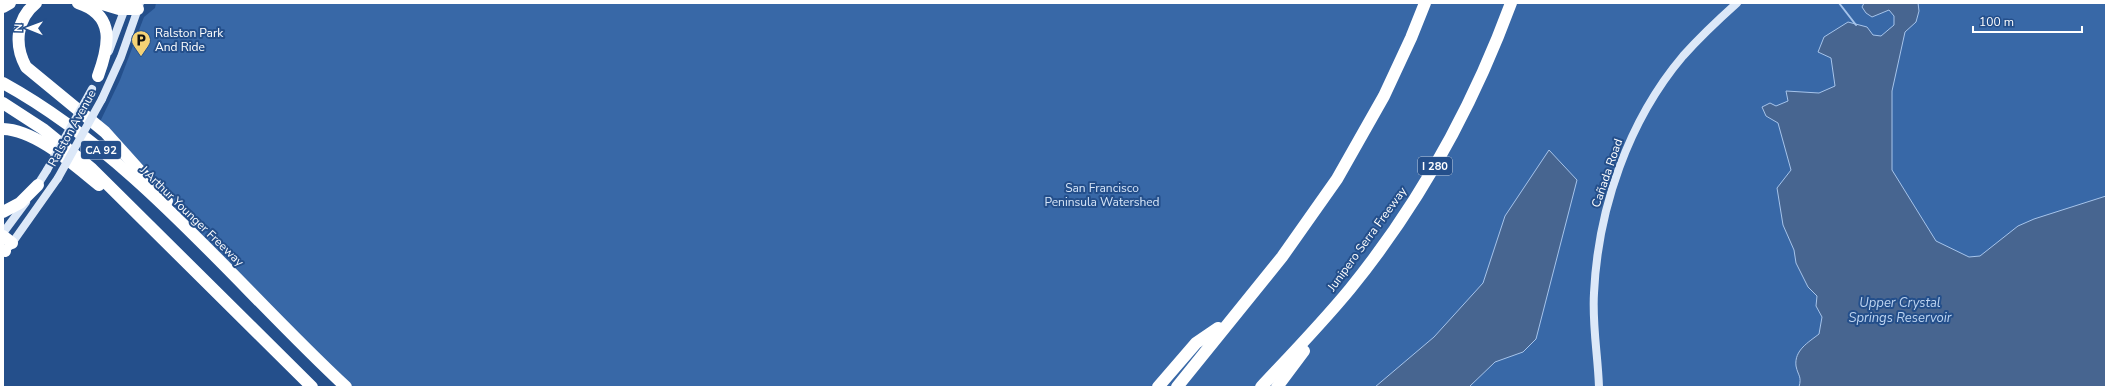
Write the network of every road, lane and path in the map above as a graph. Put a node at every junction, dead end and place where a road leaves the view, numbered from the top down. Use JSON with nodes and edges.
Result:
{"nodes":[{"id":1,"x":10,"y":3,"type":"edge"},
{"id":2,"x":36,"y":3,"type":"edge"},
{"id":3,"x":78,"y":3,"type":"edge"},
{"id":4,"x":99,"y":3,"type":"edge"},
{"id":5,"x":1425,"y":3,"type":"edge"},
{"id":6,"x":1511,"y":3,"type":"edge"},
{"id":7,"x":1737,"y":3,"type":"edge"},
{"id":8,"x":132,"y":5,"type":"edge"},
{"id":9,"x":3,"y":7,"type":"edge"},
{"id":10,"x":98,"y":76,"type":"junction"},
{"id":11,"x":3,"y":83,"type":"edge"},
{"id":12,"x":3,"y":103,"type":"edge"},
{"id":13,"x":3,"y":129,"type":"edge"},
{"id":14,"x":38,"y":185,"type":"junction"},
{"id":15,"x":3,"y":212,"type":"edge"},
{"id":16,"x":149,"y":224,"type":"junction"},
{"id":17,"x":188,"y":229,"type":"junction"},
{"id":18,"x":5,"y":244,"type":"edge"},
{"id":19,"x":1331,"y":313,"type":"junction"},
{"id":20,"x":1229,"y":320,"type":"junction"},
{"id":21,"x":312,"y":387,"type":"edge"},
{"id":22,"x":346,"y":387,"type":"edge"},
{"id":23,"x":1158,"y":387,"type":"edge"},
{"id":24,"x":1177,"y":387,"type":"edge"},
{"id":25,"x":1261,"y":387,"type":"edge"},
{"id":26,"x":1277,"y":387,"type":"edge"},
{"id":27,"x":1599,"y":387,"type":"edge"}],
"edges":[{"from":1,"to":9,"type":"highway"},
{"from":2,"to":17,"type":"highway"},
{"from":3,"to":10,"type":"highway"},
{"from":4,"to":8,"type":"highway"},
{"from":5,"to":20,"type":"highway"},
{"from":6,"to":19,"type":"highway","name":"Junipero Serra Freeway","number":"I 280"},
{"from":7,"to":27,"type":"main road","name":"Cañada Road"},
{"from":8,"to":10,"type":"main road","name":"Ralston Avenue"},
{"from":8,"to":18,"type":"main road","name":"Ralston Avenue","bridge":true},
{"from":10,"to":14,"type":"main road","name":"Ralston Avenue","bridge":true},
{"from":11,"to":17,"type":"highway","name":"J Arthur Younger Freeway","number":"CA 92"},
{"from":12,"to":16,"type":"highway","number":"CA 92"},
{"from":13,"to":16,"type":"highway"},
{"from":14,"to":15,"type":"highway"},
{"from":14,"to":18,"type":"main road","name":"Ralston Avenue"},
{"from":16,"to":21,"type":"highway","number":"CA 92"},
{"from":17,"to":22,"type":"highway","name":"J Arthur Younger Freeway","number":"CA 92"},
{"from":19,"to":25,"type":"highway","name":"Junipero Serra Freeway","number":"I 280"},
{"from":19,"to":26,"type":"highway"},
{"from":20,"to":23,"type":"highway"},
{"from":20,"to":24,"type":"highway"}]}
